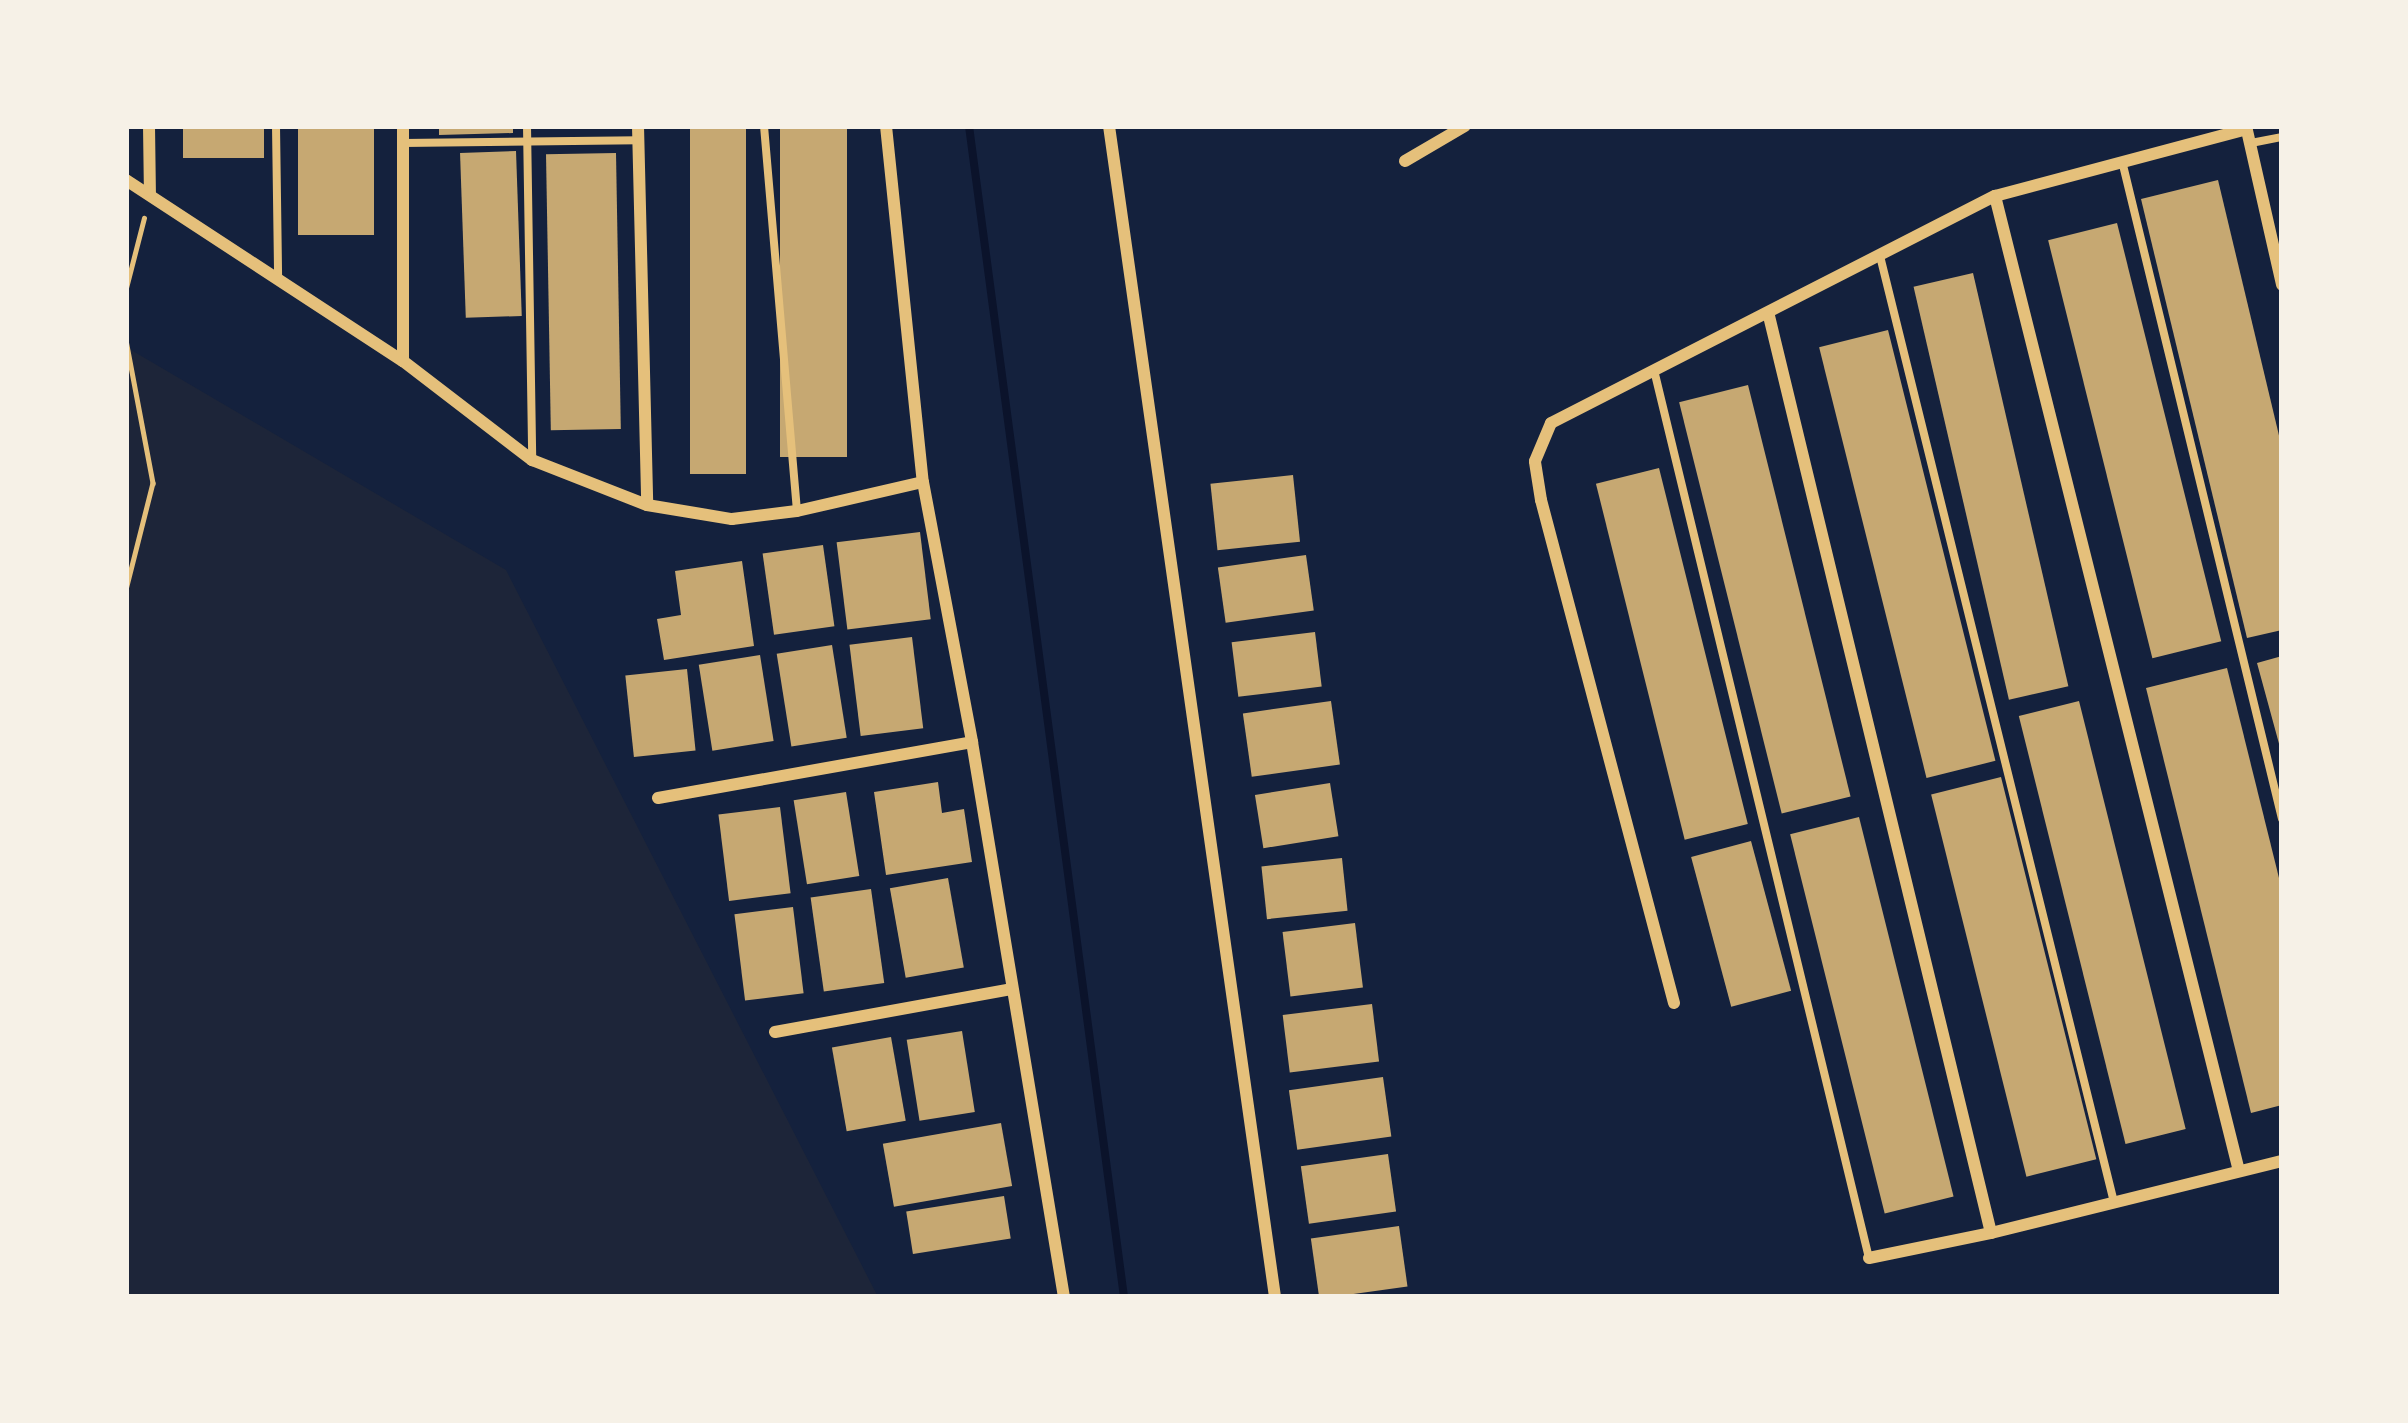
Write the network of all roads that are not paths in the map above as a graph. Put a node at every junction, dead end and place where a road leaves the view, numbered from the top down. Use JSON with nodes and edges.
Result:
{"nodes":[{"id":1,"x":149,"y":126,"type":"edge"},
{"id":2,"x":276,"y":126,"type":"edge"},
{"id":3,"x":403,"y":126,"type":"edge"},
{"id":4,"x":526,"y":126,"type":"edge"},
{"id":5,"x":764,"y":126,"type":"edge"},
{"id":6,"x":886,"y":126,"type":"edge"},
{"id":7,"x":1109,"y":126,"type":"edge"},
{"id":8,"x":1465,"y":126,"type":"edge"},
{"id":9,"x":2246,"y":127,"type":"edge"},
{"id":10,"x":638,"y":133,"type":"edge"},
{"id":11,"x":2282,"y":136,"type":"edge"},
{"id":12,"x":527,"y":141,"type":"junction"},
{"id":13,"x":404,"y":143,"type":"junction"},
{"id":14,"x":2250,"y":144,"type":"junction"},
{"id":15,"x":2122,"y":160,"type":"junction"},
{"id":16,"x":1406,"y":161,"type":"dead end"},
{"id":17,"x":126,"y":180,"type":"edge"},
{"id":18,"x":150,"y":195,"type":"junction"},
{"id":19,"x":1995,"y":196,"type":"junction"},
{"id":20,"x":1880,"y":255,"type":"junction"},
{"id":21,"x":278,"y":279,"type":"junction"},
{"id":22,"x":2282,"y":285,"type":"edge"},
{"id":23,"x":1768,"y":316,"type":"junction"},
{"id":24,"x":403,"y":361,"type":"junction"},
{"id":25,"x":1654,"y":370,"type":"junction"},
{"id":26,"x":532,"y":460,"type":"junction"},
{"id":27,"x":923,"y":482,"type":"junction"},
{"id":28,"x":647,"y":505,"type":"junction"},
{"id":29,"x":797,"y":511,"type":"junction"},
{"id":30,"x":972,"y":742,"type":"junction"},
{"id":31,"x":658,"y":798,"type":"dead end"},
{"id":32,"x":2282,"y":819,"type":"edge"},
{"id":33,"x":1011,"y":988,"type":"junction"},
{"id":34,"x":1674,"y":1003,"type":"dead end"},
{"id":35,"x":775,"y":1032,"type":"dead end"},
{"id":36,"x":2282,"y":1161,"type":"edge"},
{"id":37,"x":2239,"y":1171,"type":"junction"},
{"id":38,"x":2115,"y":1204,"type":"junction"},
{"id":39,"x":1991,"y":1234,"type":"junction"},
{"id":40,"x":1869,"y":1258,"type":"joint"},
{"id":41,"x":1064,"y":1297,"type":"edge"},
{"id":42,"x":1275,"y":1297,"type":"edge"}],
"edges":[{"from":1,"to":18,"type":"street"},
{"from":2,"to":21,"type":"lane"},
{"from":3,"to":13,"type":"street"},
{"from":4,"to":12,"type":"lane"},
{"from":5,"to":29,"type":"lane"},
{"from":6,"to":27,"type":"street"},
{"from":7,"to":42,"type":"street"},
{"from":8,"to":16,"type":"street"},
{"from":9,"to":14,"type":"street"},
{"from":9,"to":15,"type":"street"},
{"from":10,"to":12,"type":"lane"},
{"from":10,"to":28,"type":"street"},
{"from":11,"to":14,"type":"lane"},
{"from":12,"to":13,"type":"lane"},
{"from":12,"to":26,"type":"lane"},
{"from":13,"to":24,"type":"street"},
{"from":14,"to":22,"type":"street"},
{"from":15,"to":19,"type":"street"},
{"from":15,"to":32,"type":"lane"},
{"from":17,"to":18,"type":"street"},
{"from":18,"to":21,"type":"street"},
{"from":19,"to":20,"type":"street"},
{"from":19,"to":37,"type":"street"},
{"from":20,"to":23,"type":"street"},
{"from":20,"to":38,"type":"lane"},
{"from":21,"to":24,"type":"street"},
{"from":23,"to":25,"type":"street"},
{"from":23,"to":39,"type":"street"},
{"from":24,"to":26,"type":"street"},
{"from":25,"to":34,"type":"street"},
{"from":25,"to":40,"type":"lane"},
{"from":26,"to":28,"type":"street"},
{"from":27,"to":29,"type":"street"},
{"from":27,"to":30,"type":"street"},
{"from":28,"to":29,"type":"street"},
{"from":30,"to":31,"type":"street"},
{"from":30,"to":33,"type":"street"},
{"from":33,"to":35,"type":"street"},
{"from":33,"to":41,"type":"street"},
{"from":36,"to":37,"type":"street"},
{"from":37,"to":38,"type":"street"},
{"from":38,"to":39,"type":"street"},
{"from":39,"to":40,"type":"street"}]}
